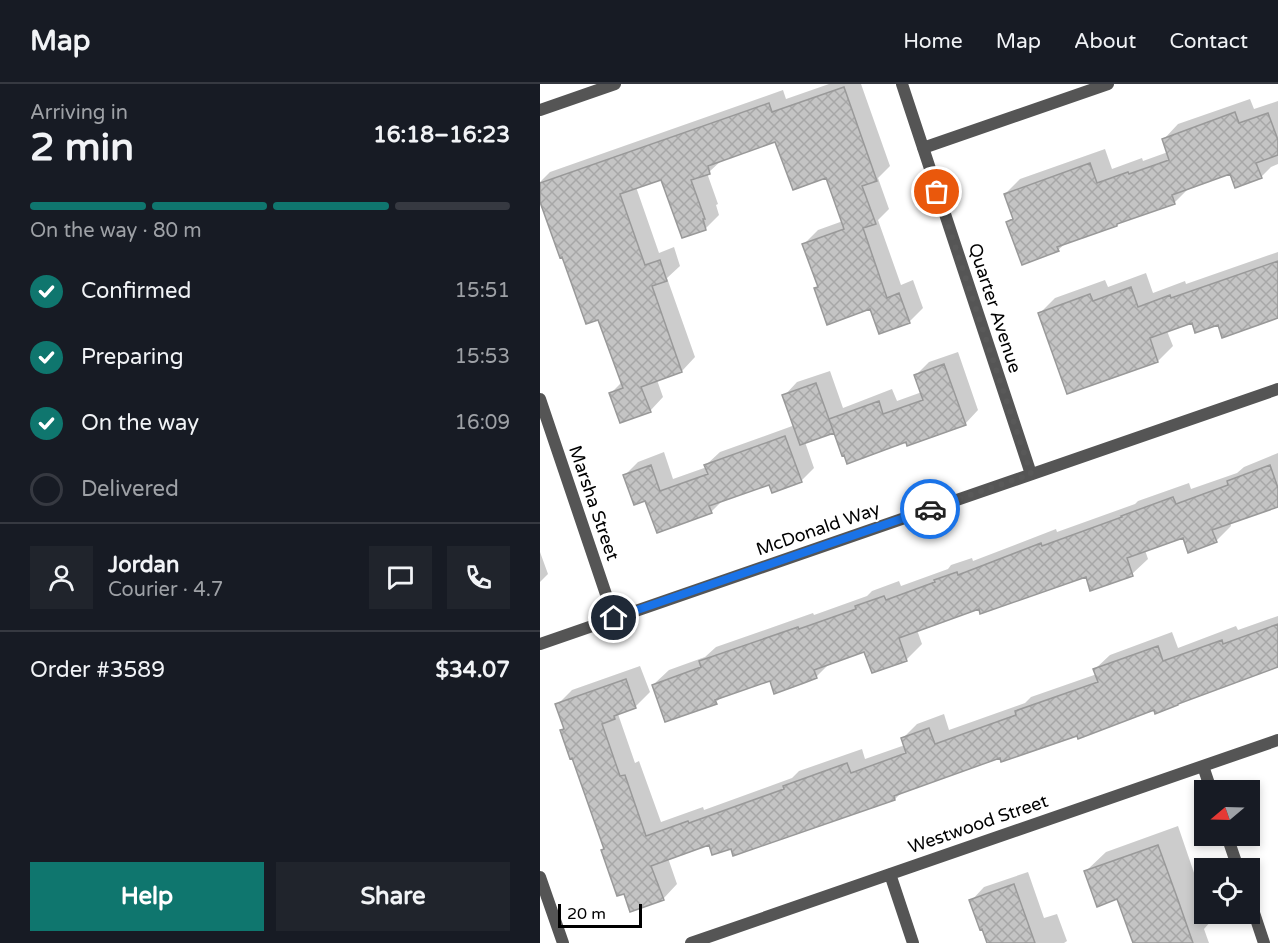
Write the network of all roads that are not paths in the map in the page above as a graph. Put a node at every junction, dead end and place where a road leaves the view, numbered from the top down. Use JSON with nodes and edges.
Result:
{"nodes":[{"id":1,"x":615,"y":84,"type":"edge"},
{"id":2,"x":902,"y":84,"type":"edge"},
{"id":3,"x":1108,"y":84,"type":"edge"},
{"id":4,"x":540,"y":110,"type":"edge"},
{"id":5,"x":923,"y":148,"type":"junction"},
{"id":6,"x":1278,"y":389,"type":"edge"},
{"id":7,"x":540,"y":399,"type":"edge"},
{"id":8,"x":1031,"y":474,"type":"junction"},
{"id":9,"x":614,"y":618,"type":"junction"},
{"id":10,"x":540,"y":644,"type":"edge"},
{"id":11,"x":1278,"y":740,"type":"edge"},
{"id":12,"x":1203,"y":766,"type":"junction"},
{"id":13,"x":1208,"y":780,"type":"edge"},
{"id":14,"x":890,"y":874,"type":"junction"},
{"id":15,"x":540,"y":877,"type":"edge"},
{"id":16,"x":1258,"y":924,"type":"edge"},
{"id":17,"x":563,"y":943,"type":"edge"},
{"id":18,"x":691,"y":943,"type":"edge"},
{"id":19,"x":913,"y":943,"type":"edge"},
{"id":20,"x":1264,"y":943,"type":"edge"}],
"edges":[{"from":1,"to":4,"type":"street"},
{"from":2,"to":5,"type":"street","name":"Quarter Avenue"},
{"from":3,"to":5,"type":"street"},
{"from":5,"to":8,"type":"street","name":"Quarter Avenue"},
{"from":6,"to":8,"type":"street","name":"McDonald Way"},
{"from":7,"to":9,"type":"street","name":"Marsha Street"},
{"from":8,"to":9,"type":"street","name":"McDonald Way"},
{"from":9,"to":10,"type":"street","name":"McDonald Way"},
{"from":11,"to":12,"type":"street","name":"Westwood Street"},
{"from":12,"to":13,"type":"street"},
{"from":12,"to":14,"type":"street","name":"Westwood Street"},
{"from":14,"to":18,"type":"street","name":"Westwood Street"},
{"from":14,"to":19,"type":"street"},
{"from":15,"to":17,"type":"street"},
{"from":16,"to":20,"type":"street"}]}
